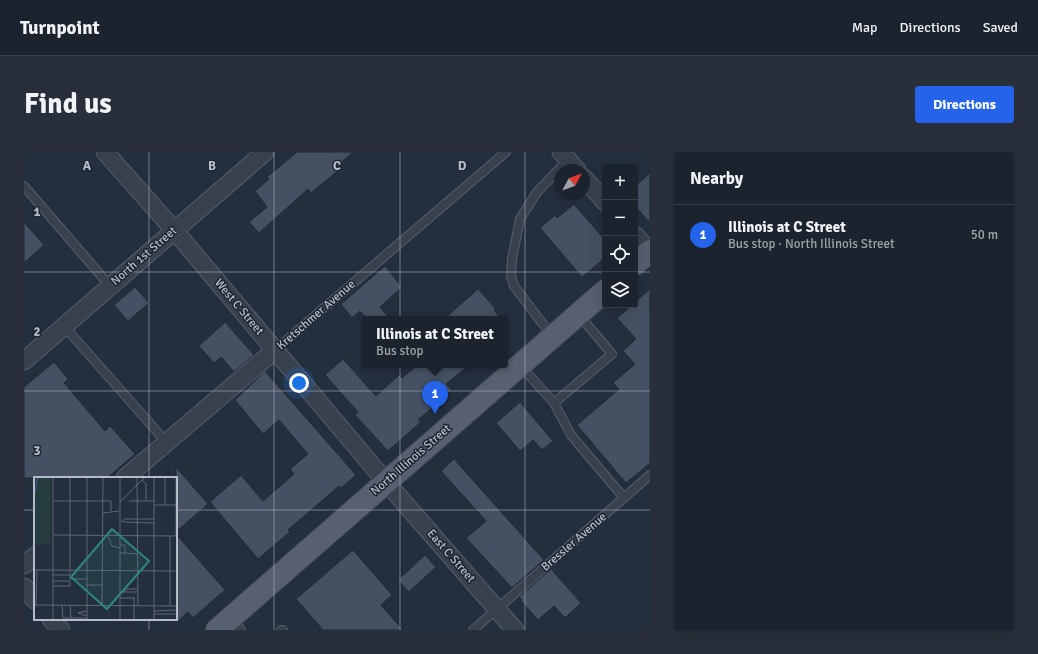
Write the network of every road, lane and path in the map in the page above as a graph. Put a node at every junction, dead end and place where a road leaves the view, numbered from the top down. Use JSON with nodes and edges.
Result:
{"nodes":[{"id":1,"x":105,"y":152,"type":"edge"},
{"id":2,"x":265,"y":152,"type":"edge"},
{"id":3,"x":506,"y":152,"type":"edge"},
{"id":4,"x":569,"y":161,"type":"edge"},
{"id":5,"x":590,"y":185,"type":"edge"},
{"id":6,"x":24,"y":186,"type":"edge"},
{"id":7,"x":603,"y":200,"type":"edge"},
{"id":8,"x":174,"y":230,"type":"junction"},
{"id":9,"x":636,"y":236,"type":"edge"},
{"id":10,"x":646,"y":255,"type":"edge"},
{"id":11,"x":110,"y":286,"type":"junction"},
{"id":12,"x":602,"y":293,"type":"edge"},
{"id":13,"x":578,"y":314,"type":"junction"},
{"id":14,"x":64,"y":326,"type":"junction"},
{"id":15,"x":553,"y":336,"type":"junction"},
{"id":16,"x":275,"y":350,"type":"junction"},
{"id":17,"x":24,"y":361,"type":"edge"},
{"id":18,"x":520,"y":365,"type":"junction"},
{"id":19,"x":554,"y":403,"type":"junction"},
{"id":20,"x":167,"y":443,"type":"junction"},
{"id":21,"x":650,"y":475,"type":"edge"},
{"id":22,"x":127,"y":477,"type":"edge"},
{"id":23,"x":386,"y":482,"type":"junction"},
{"id":24,"x":624,"y":498,"type":"junction"},
{"id":25,"x":34,"y":557,"type":"edge"},
{"id":26,"x":24,"y":565,"type":"edge"},
{"id":27,"x":24,"y":587,"type":"edge"},
{"id":28,"x":34,"y":599,"type":"edge"},
{"id":29,"x":497,"y":608,"type":"junction"},
{"id":30,"x":52,"y":620,"type":"edge"},
{"id":31,"x":230,"y":626,"type":"edge"},
{"id":32,"x":61,"y":630,"type":"edge"},
{"id":33,"x":473,"y":630,"type":"edge"},
{"id":34,"x":515,"y":630,"type":"edge"}],
"edges":[{"from":1,"to":8,"type":"street","name":"West C Street"},
{"from":2,"to":8,"type":"street","name":"North 1st Street"},
{"from":3,"to":16,"type":"lane","name":"Kretschmer Avenue"},
{"from":4,"to":15,"type":"lane"},
{"from":5,"to":7,"type":"street"},
{"from":6,"to":11,"type":"lane"},
{"from":8,"to":11,"type":"street","name":"North 1st Street"},
{"from":8,"to":16,"type":"street","name":"West C Street"},
{"from":9,"to":10,"type":"street"},
{"from":11,"to":14,"type":"street","name":"North 1st Street"},
{"from":12,"to":13,"type":"main road","name":"North Illinois Street"},
{"from":13,"to":15,"type":"main road","name":"North Illinois Street"},
{"from":13,"to":19,"type":"lane"},
{"from":14,"to":17,"type":"street","name":"North 1st Street"},
{"from":14,"to":20,"type":"lane"},
{"from":15,"to":18,"type":"main road","name":"North Illinois Street"},
{"from":16,"to":20,"type":"street","name":"Kretschmer Avenue"},
{"from":16,"to":23,"type":"street","name":"West C Street"},
{"from":18,"to":19,"type":"lane"},
{"from":18,"to":23,"type":"main road","name":"North Illinois Street"},
{"from":19,"to":24,"type":"lane"},
{"from":20,"to":22,"type":"street","name":"Kretschmer Avenue"},
{"from":21,"to":24,"type":"lane","name":"Bressler Avenue"},
{"from":23,"to":29,"type":"street","name":"East C Street"},
{"from":23,"to":31,"type":"main road","name":"North Illinois Street"},
{"from":24,"to":29,"type":"lane","name":"Bressler Avenue"},
{"from":25,"to":26,"type":"street"},
{"from":27,"to":28,"type":"street"},
{"from":29,"to":33,"type":"lane","name":"Bressler Avenue"},
{"from":29,"to":34,"type":"street","name":"East C Street"},
{"from":30,"to":32,"type":"street"}]}
